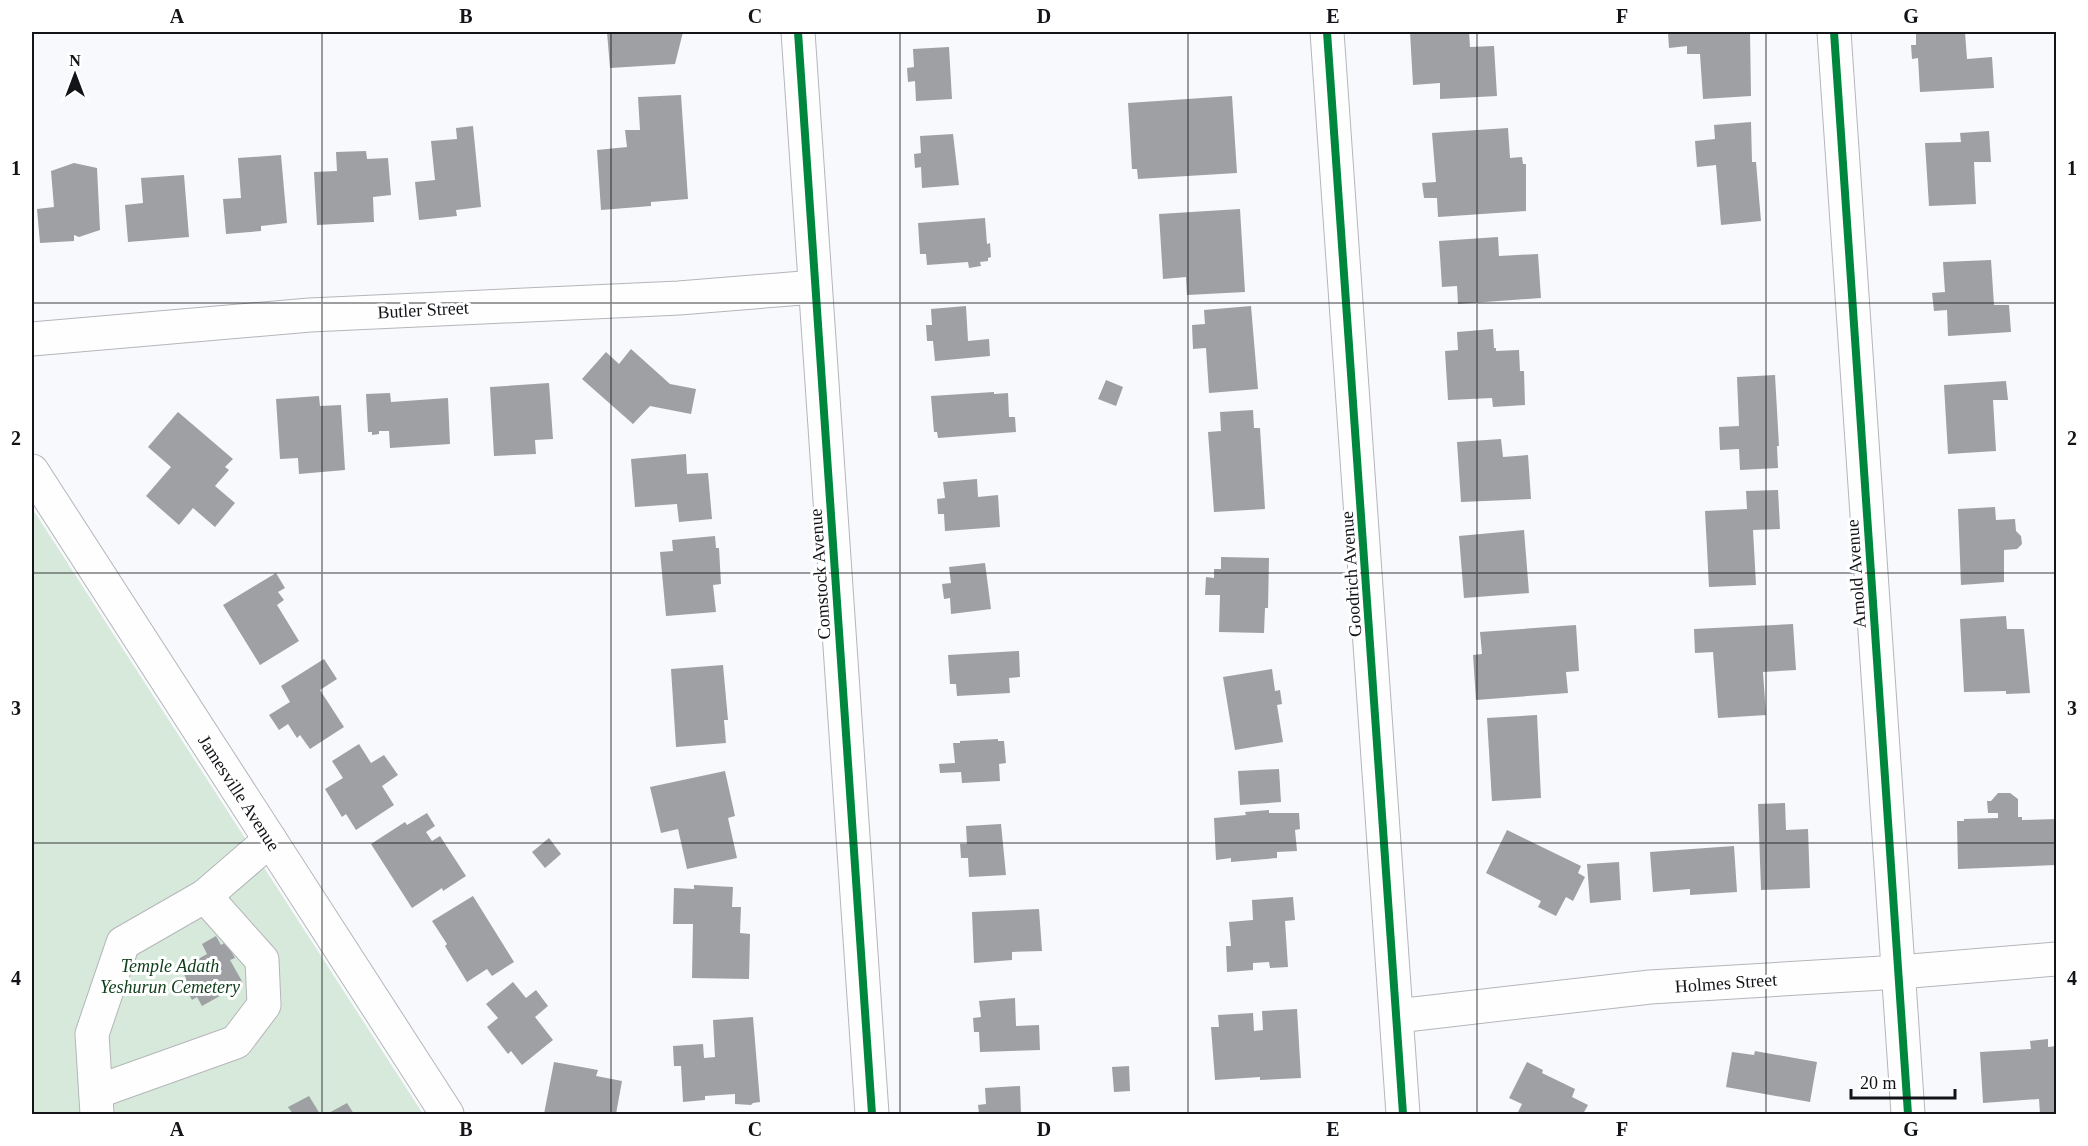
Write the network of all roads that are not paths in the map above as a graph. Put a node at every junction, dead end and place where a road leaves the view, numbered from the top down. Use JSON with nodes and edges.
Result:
{"nodes":[{"id":1,"x":798,"y":32,"type":"edge"},
{"id":2,"x":1327,"y":32,"type":"edge"},
{"id":3,"x":1834,"y":32,"type":"edge"},
{"id":4,"x":815,"y":287,"type":"junction"},
{"id":5,"x":32,"y":339,"type":"edge"},
{"id":6,"x":32,"y":471,"type":"edge"},
{"id":7,"x":270,"y":840,"type":"junction"},
{"id":8,"x":205,"y":896,"type":"junction"},
{"id":9,"x":2056,"y":959,"type":"edge"},
{"id":10,"x":1899,"y":972,"type":"junction"},
{"id":11,"x":1397,"y":1016,"type":"junction"},
{"id":12,"x":97,"y":1103,"type":"edge"},
{"id":13,"x":447,"y":1114,"type":"edge"},
{"id":14,"x":872,"y":1114,"type":"edge"},
{"id":15,"x":1403,"y":1114,"type":"edge"},
{"id":16,"x":1908,"y":1114,"type":"edge"}],
"edges":[{"from":1,"to":4,"type":"street","name":"Comstock Avenue"},
{"from":2,"to":11,"type":"street","name":"Goodrich Avenue"},
{"from":3,"to":10,"type":"street","name":"Arnold Avenue"},
{"from":4,"to":5,"type":"street","name":"Butler Street"},
{"from":4,"to":14,"type":"street","name":"Comstock Avenue"},
{"from":6,"to":7,"type":"street","name":"Jamesville Avenue"},
{"from":7,"to":8,"type":"street"},
{"from":7,"to":13,"type":"street","name":"Jamesville Avenue"},
{"from":8,"to":12,"type":"street"},
{"from":8,"to":12,"type":"street"},
{"from":9,"to":10,"type":"street","name":"Holmes Street"},
{"from":10,"to":11,"type":"street","name":"Holmes Street"},
{"from":10,"to":16,"type":"street","name":"Arnold Avenue"},
{"from":11,"to":15,"type":"street","name":"Goodrich Avenue"}]}
